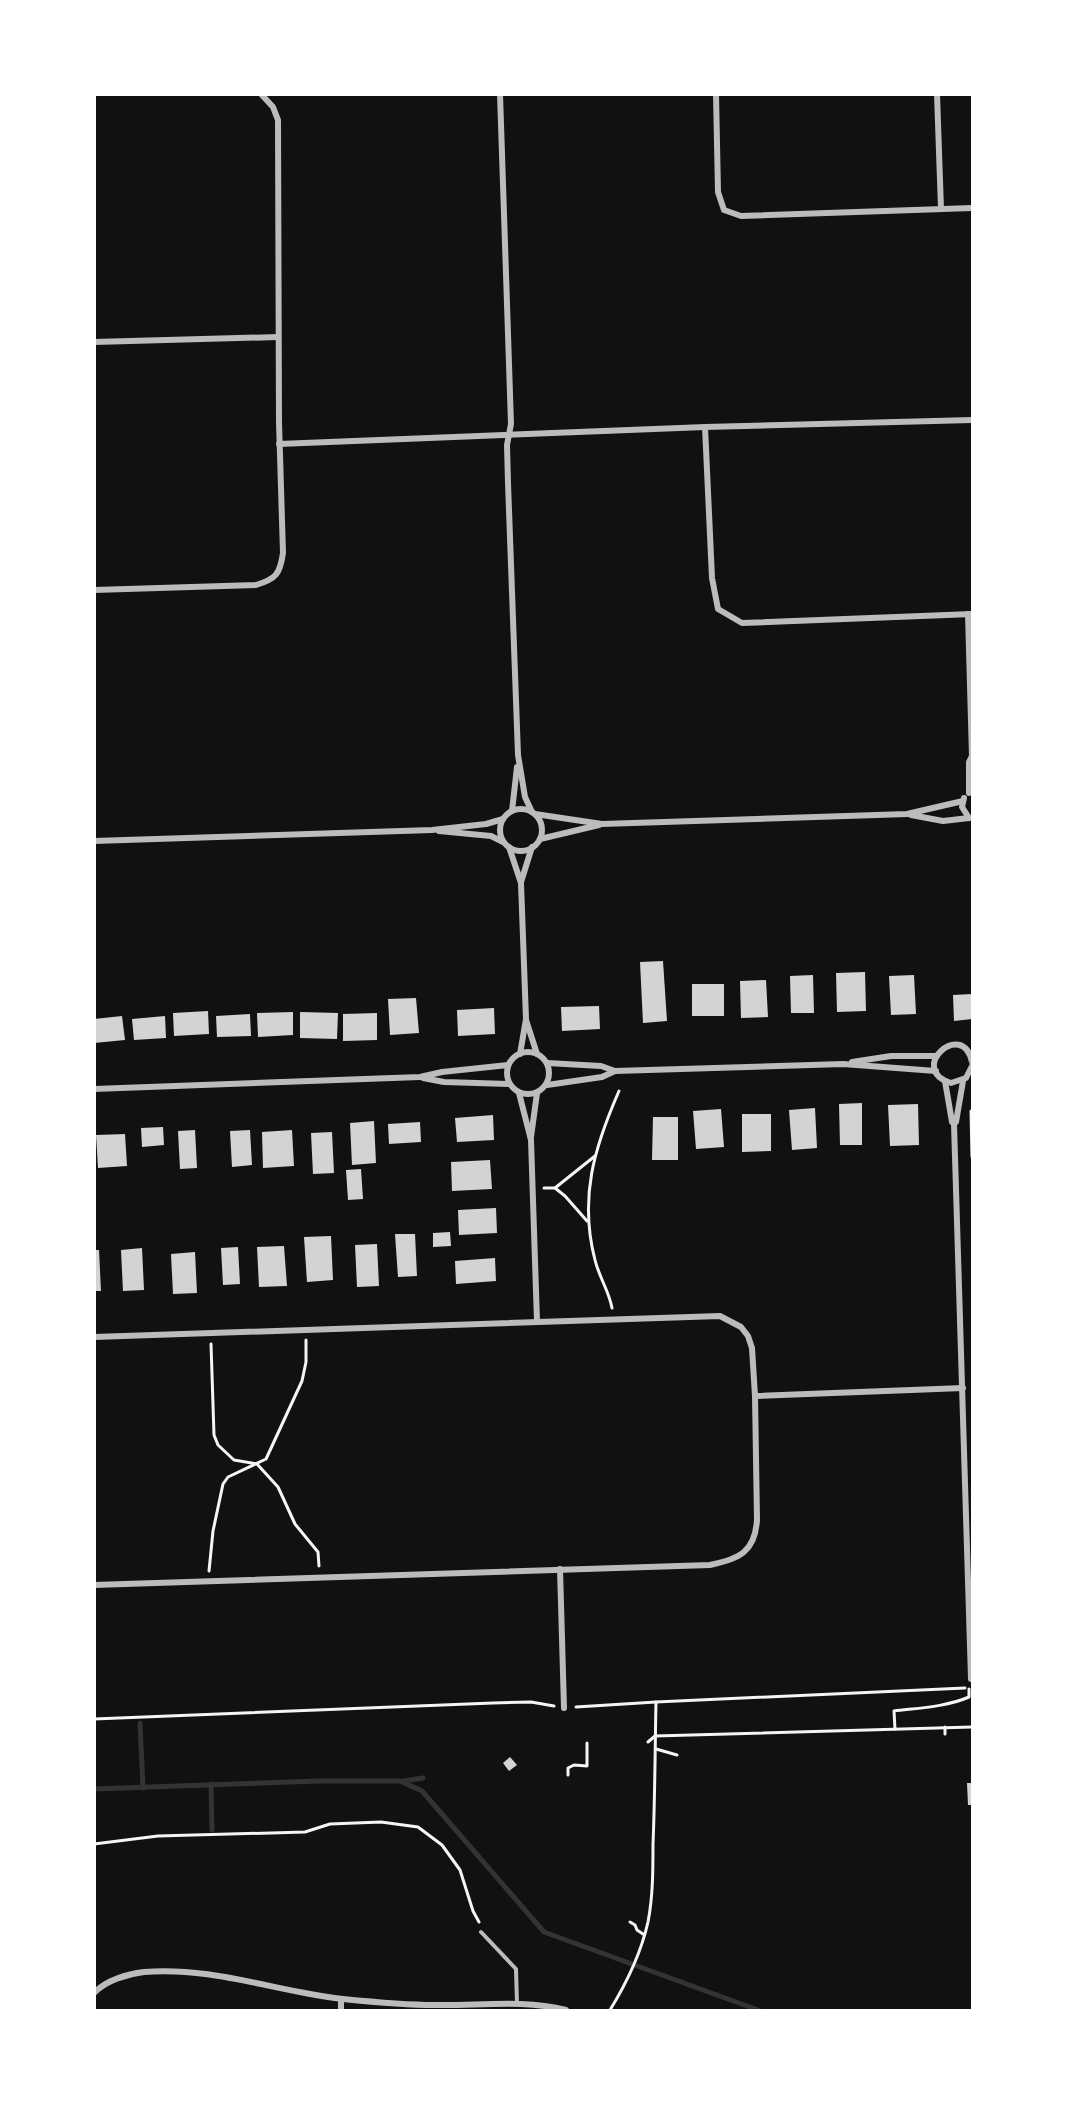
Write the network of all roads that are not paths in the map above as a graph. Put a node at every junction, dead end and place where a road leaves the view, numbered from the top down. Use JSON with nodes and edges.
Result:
{"nodes":[{"id":1,"x":261,"y":94,"type":"edge"},
{"id":2,"x":500,"y":94,"type":"edge"},
{"id":3,"x":716,"y":94,"type":"edge"},
{"id":4,"x":937,"y":94,"type":"edge"},
{"id":5,"x":972,"y":208,"type":"edge"},
{"id":6,"x":941,"y":209,"type":"junction"},
{"id":7,"x":278,"y":337,"type":"junction"},
{"id":8,"x":94,"y":342,"type":"edge"},
{"id":9,"x":972,"y":420,"type":"edge"},
{"id":10,"x":705,"y":427,"type":"junction"},
{"id":11,"x":510,"y":434,"type":"junction"},
{"id":12,"x":279,"y":444,"type":"junction"},
{"id":13,"x":94,"y":590,"type":"edge"},
{"id":14,"x":970,"y":614,"type":"edge"},
{"id":15,"x":518,"y":755,"type":"junction"},
{"id":16,"x":972,"y":757,"type":"edge"},
{"id":17,"x":971,"y":793,"type":"edge"},
{"id":18,"x":963,"y":801,"type":"junction"},
{"id":19,"x":512,"y":811,"type":"junction"},
{"id":20,"x":533,"y":813,"type":"junction"},
{"id":21,"x":907,"y":814,"type":"junction"},
{"id":22,"x":503,"y":819,"type":"junction"},
{"id":23,"x":971,"y":819,"type":"edge"},
{"id":24,"x":602,"y":824,"type":"junction"},
{"id":25,"x":432,"y":830,"type":"junction"},
{"id":26,"x":540,"y":839,"type":"junction"},
{"id":27,"x":94,"y":841,"type":"edge"},
{"id":28,"x":506,"y":844,"type":"junction"},
{"id":29,"x":532,"y":847,"type":"junction"},
{"id":30,"x":521,"y":883,"type":"junction"},
{"id":31,"x":526,"y":1019,"type":"junction"},
{"id":32,"x":971,"y":1052,"type":"edge"},
{"id":33,"x":520,"y":1054,"type":"junction"},
{"id":34,"x":537,"y":1054,"type":"junction"},
{"id":35,"x":936,"y":1056,"type":"junction"},
{"id":36,"x":547,"y":1063,"type":"junction"},
{"id":37,"x":843,"y":1064,"type":"junction"},
{"id":38,"x":508,"y":1065,"type":"junction"},
{"id":39,"x":972,"y":1067,"type":"edge"},
{"id":40,"x":615,"y":1071,"type":"junction"},
{"id":41,"x":936,"y":1071,"type":"junction"},
{"id":42,"x":420,"y":1077,"type":"junction"},
{"id":43,"x":945,"y":1081,"type":"junction"},
{"id":44,"x":963,"y":1081,"type":"junction"},
{"id":45,"x":509,"y":1084,"type":"junction"},
{"id":46,"x":547,"y":1084,"type":"junction"},
{"id":47,"x":94,"y":1089,"type":"edge"},
{"id":48,"x":519,"y":1093,"type":"junction"},
{"id":49,"x":537,"y":1093,"type":"junction"},
{"id":50,"x":954,"y":1124,"type":"junction"},
{"id":51,"x":531,"y":1140,"type":"junction"},
{"id":52,"x":537,"y":1321,"type":"junction"},
{"id":53,"x":94,"y":1337,"type":"edge"},
{"id":54,"x":963,"y":1388,"type":"junction"},
{"id":55,"x":755,"y":1396,"type":"junction"},
{"id":56,"x":970,"y":1556,"type":"edge"},
{"id":57,"x":560,"y":1569,"type":"junction"},
{"id":58,"x":94,"y":1585,"type":"edge"},
{"id":59,"x":971,"y":1679,"type":"edge"},
{"id":60,"x":564,"y":1708,"type":"road end"},
{"id":61,"x":481,"y":1932,"type":"road end"},
{"id":62,"x":94,"y":1993,"type":"edge"},
{"id":63,"x":341,"y":1999,"type":"junction"},
{"id":64,"x":517,"y":2004,"type":"junction"},
{"id":65,"x":554,"y":2009,"type":"edge"},
{"id":66,"x":340,"y":2010,"type":"edge"},
{"id":67,"x":566,"y":2010,"type":"edge"}],
"edges":[{"from":1,"to":7,"type":"street"},
{"from":2,"to":11,"type":"street"},
{"from":3,"to":6,"type":"street"},
{"from":4,"to":6,"type":"street"},
{"from":5,"to":6,"type":"street"},
{"from":7,"to":8,"type":"street"},
{"from":7,"to":12,"type":"street"},
{"from":9,"to":10,"type":"street"},
{"from":10,"to":11,"type":"street"},
{"from":10,"to":14,"type":"street"},
{"from":11,"to":12,"type":"street"},
{"from":11,"to":15,"type":"street"},
{"from":12,"to":13,"type":"street"},
{"from":14,"to":16,"type":"street"},
{"from":15,"to":19,"type":"street"},
{"from":15,"to":20,"type":"street"},
{"from":16,"to":17,"type":"street"},
{"from":17,"to":18,"type":"street"},
{"from":18,"to":21,"type":"street"},
{"from":18,"to":23,"type":"street"},
{"from":19,"to":20,"type":"street"},
{"from":19,"to":22,"type":"street"},
{"from":20,"to":24,"type":"street"},
{"from":20,"to":26,"type":"street"},
{"from":21,"to":23,"type":"street"},
{"from":21,"to":24,"type":"street"},
{"from":22,"to":25,"type":"street"},
{"from":22,"to":28,"type":"street"},
{"from":24,"to":26,"type":"street"},
{"from":25,"to":27,"type":"street"},
{"from":25,"to":28,"type":"street"},
{"from":26,"to":29,"type":"street"},
{"from":28,"to":29,"type":"street"},
{"from":28,"to":30,"type":"street"},
{"from":29,"to":30,"type":"street"},
{"from":30,"to":31,"type":"street"},
{"from":31,"to":33,"type":"street"},
{"from":31,"to":34,"type":"street"},
{"from":32,"to":35,"type":"street"},
{"from":32,"to":39,"type":"street"},
{"from":33,"to":34,"type":"street"},
{"from":33,"to":38,"type":"street"},
{"from":34,"to":36,"type":"street"},
{"from":35,"to":37,"type":"street"},
{"from":35,"to":41,"type":"street"},
{"from":36,"to":40,"type":"street"},
{"from":36,"to":46,"type":"street"},
{"from":37,"to":40,"type":"street"},
{"from":37,"to":41,"type":"street"},
{"from":38,"to":42,"type":"street"},
{"from":38,"to":45,"type":"street"},
{"from":39,"to":44,"type":"street"},
{"from":40,"to":46,"type":"street"},
{"from":41,"to":43,"type":"street"},
{"from":42,"to":45,"type":"street"},
{"from":42,"to":47,"type":"street"},
{"from":43,"to":44,"type":"street"},
{"from":43,"to":50,"type":"street"},
{"from":44,"to":50,"type":"street"},
{"from":45,"to":48,"type":"street"},
{"from":46,"to":49,"type":"street"},
{"from":48,"to":49,"type":"street"},
{"from":48,"to":51,"type":"street"},
{"from":49,"to":51,"type":"street"},
{"from":50,"to":54,"type":"street"},
{"from":51,"to":52,"type":"street"},
{"from":52,"to":53,"type":"street"},
{"from":52,"to":55,"type":"street"},
{"from":54,"to":55,"type":"street"},
{"from":54,"to":56,"type":"street"},
{"from":55,"to":57,"type":"street"},
{"from":56,"to":59,"type":"street"},
{"from":57,"to":58,"type":"street"},
{"from":57,"to":60,"type":"street"},
{"from":61,"to":64,"type":"lane"},
{"from":62,"to":63,"type":"street"},
{"from":63,"to":64,"type":"street"},
{"from":63,"to":66,"type":"street"},
{"from":64,"to":65,"type":"street"},
{"from":65,"to":67,"type":"street"}]}
